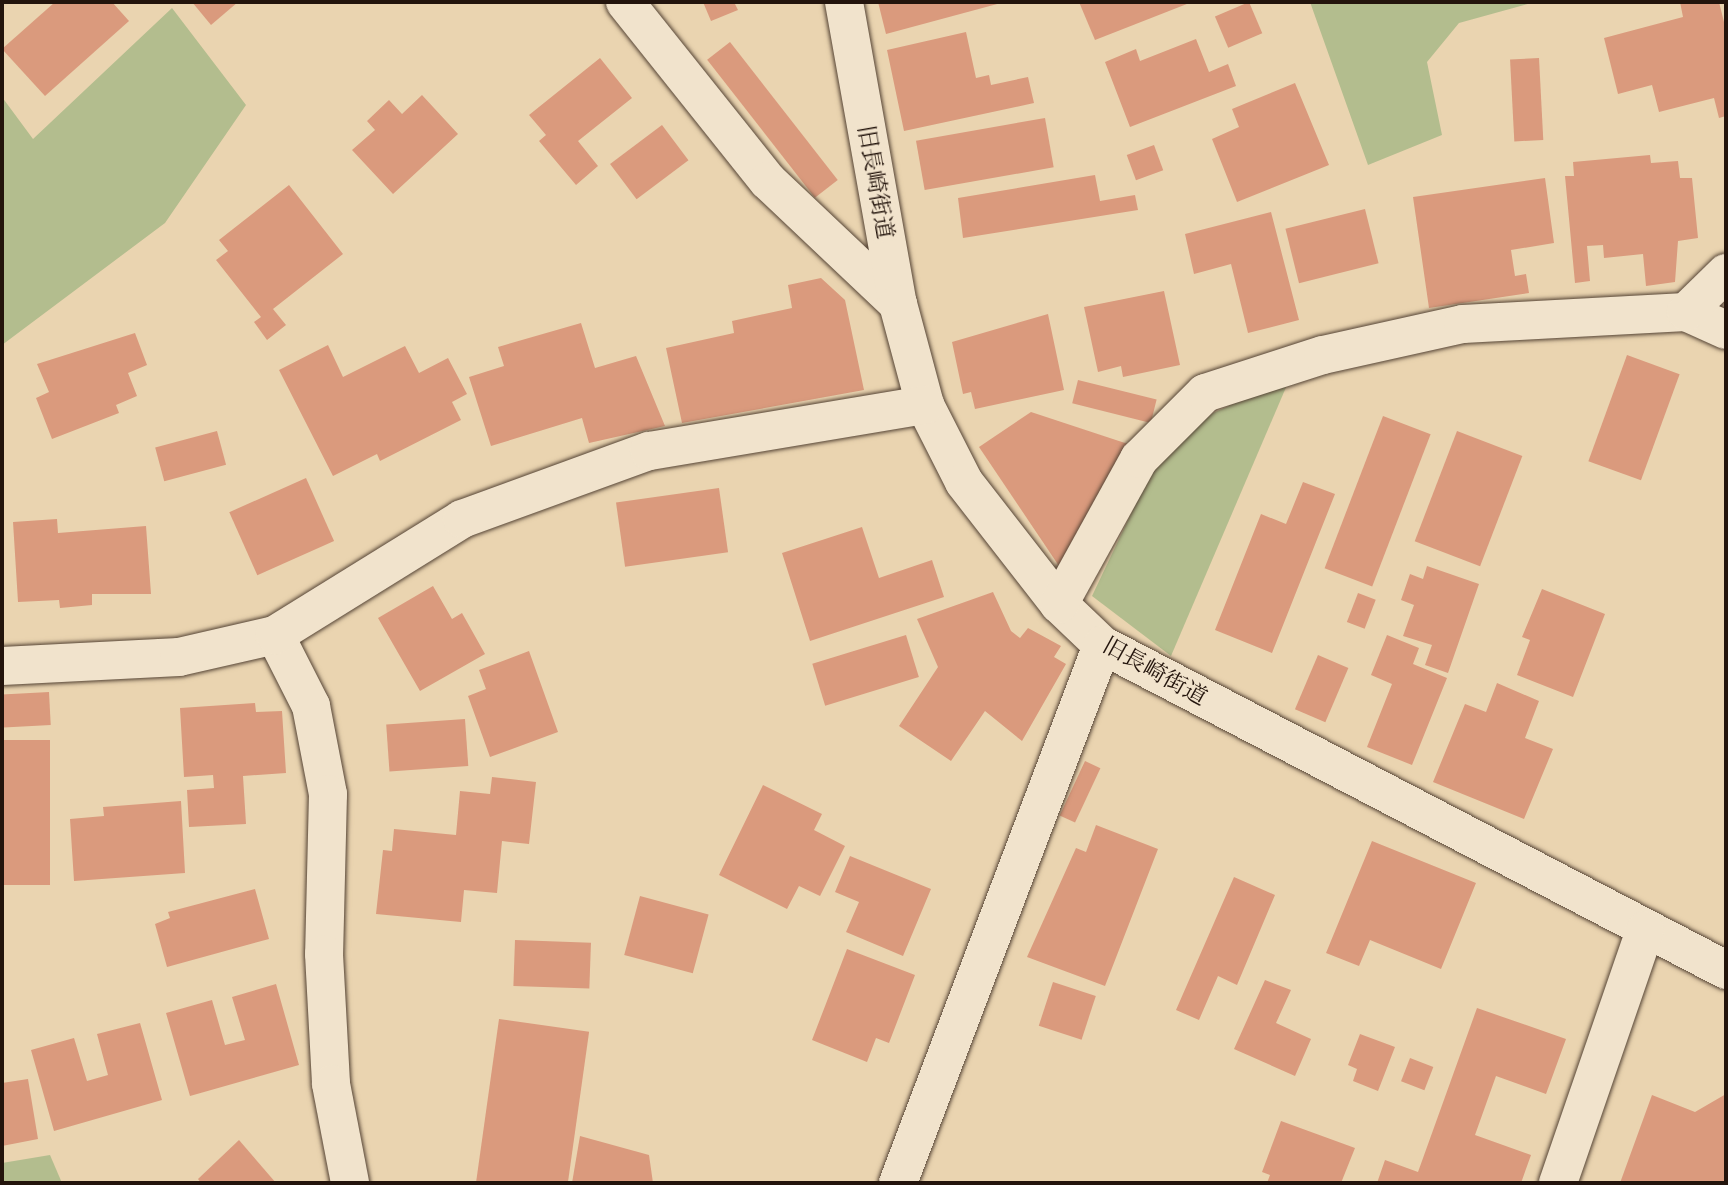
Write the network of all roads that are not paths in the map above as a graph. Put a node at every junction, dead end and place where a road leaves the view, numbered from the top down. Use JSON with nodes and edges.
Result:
{"nodes":[{"id":1,"x":625,"y":2,"type":"edge"},
{"id":2,"x":844,"y":2,"type":"edge"},
{"id":3,"x":1726,"y":273,"type":"edge"},
{"id":4,"x":898,"y":303,"type":"junction"},
{"id":5,"x":1686,"y":312,"type":"junction"},
{"id":6,"x":1726,"y":330,"type":"edge"},
{"id":7,"x":925,"y":405,"type":"junction"},
{"id":8,"x":1059,"y":604,"type":"junction"},
{"id":9,"x":275,"y":635,"type":"junction"},
{"id":10,"x":1101,"y":645,"type":"junction"},
{"id":11,"x":2,"y":666,"type":"edge"},
{"id":12,"x":1645,"y":931,"type":"junction"},
{"id":13,"x":1726,"y":970,"type":"edge"},
{"id":14,"x":350,"y":1183,"type":"edge"},
{"id":15,"x":898,"y":1183,"type":"edge"},
{"id":16,"x":1558,"y":1183,"type":"edge"}],
"edges":[{"from":1,"to":4,"type":"street"},
{"from":2,"to":4,"type":"street","name":"旧長崎街道"},
{"from":3,"to":5,"type":"street"},
{"from":4,"to":7,"type":"street","name":"旧長崎街道"},
{"from":5,"to":6,"type":"street"},
{"from":5,"to":8,"type":"street"},
{"from":7,"to":8,"type":"street","name":"旧長崎街道"},
{"from":7,"to":9,"type":"street"},
{"from":8,"to":10,"type":"street","name":"旧長崎街道"},
{"from":9,"to":11,"type":"street"},
{"from":9,"to":14,"type":"street"},
{"from":10,"to":12,"type":"street","name":"旧長崎街道"},
{"from":10,"to":15,"type":"street"},
{"from":12,"to":13,"type":"street","name":"旧長崎街道"},
{"from":12,"to":16,"type":"street"}]}
